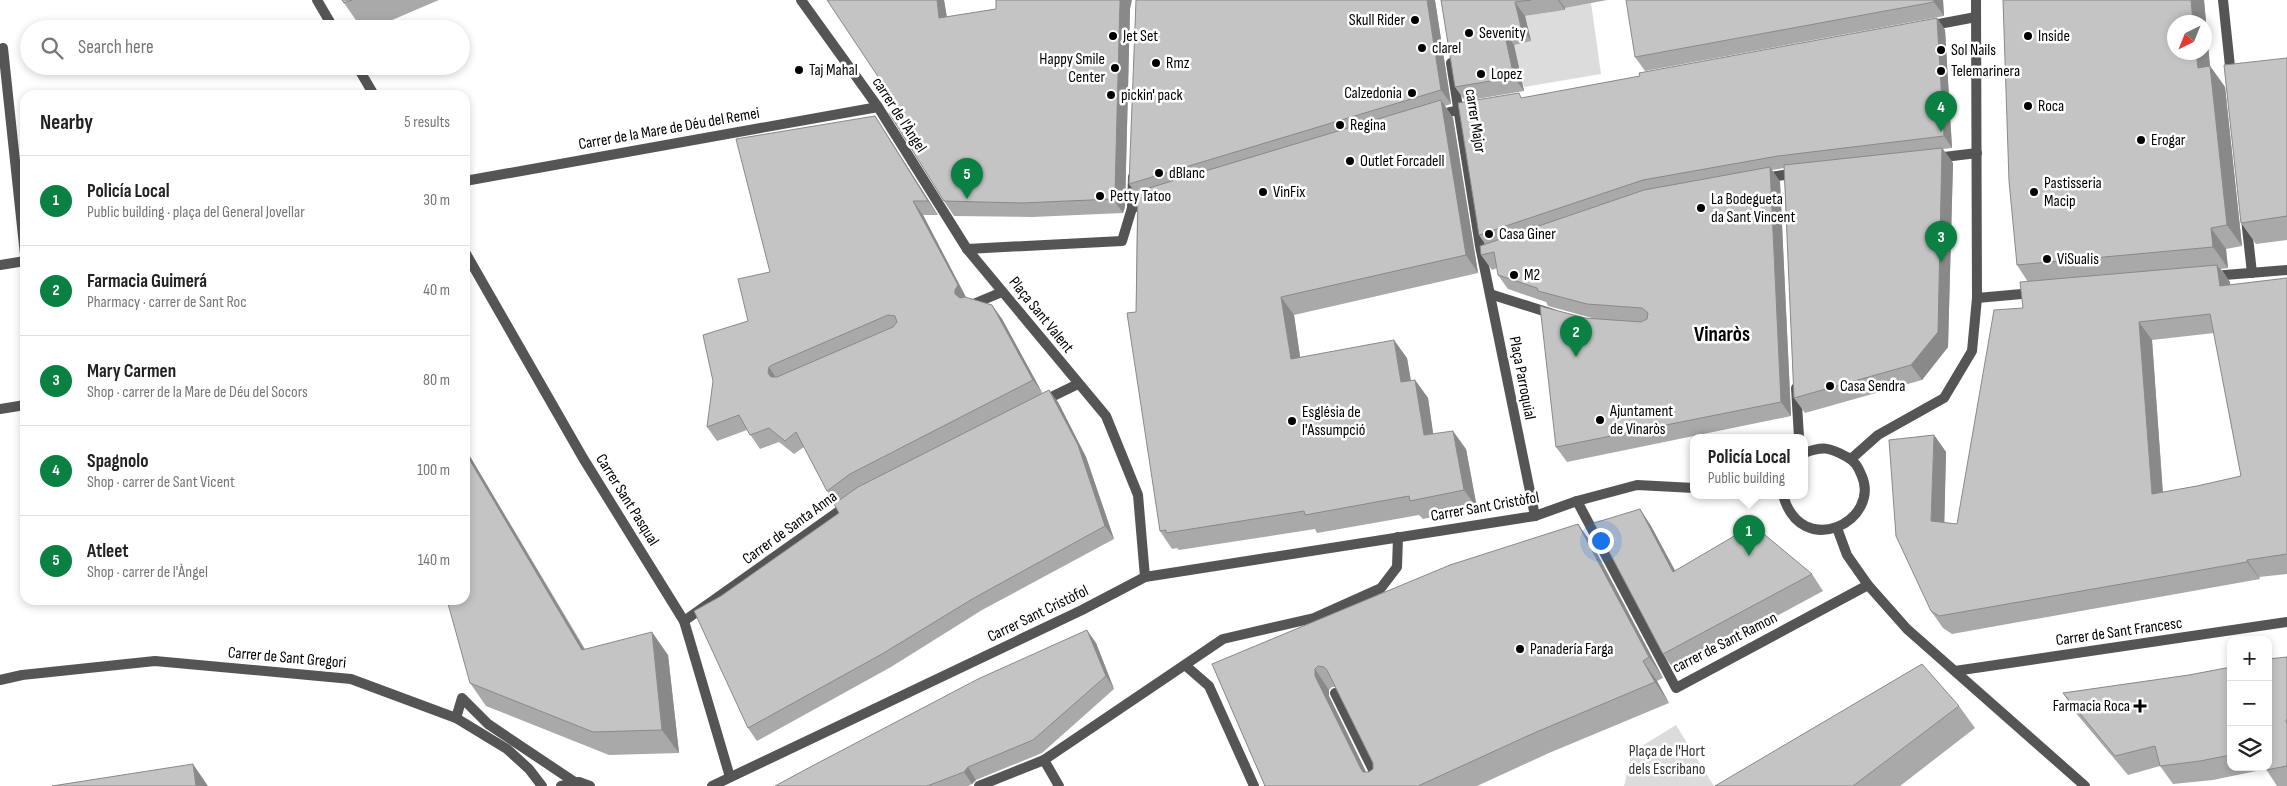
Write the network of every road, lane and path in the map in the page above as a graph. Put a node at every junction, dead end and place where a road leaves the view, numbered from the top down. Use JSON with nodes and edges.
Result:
{"nodes":[{"id":1,"x":317,"y":0,"type":"edge"},
{"id":2,"x":801,"y":0,"type":"edge"},
{"id":3,"x":1976,"y":0,"type":"edge"},
{"id":4,"x":2223,"y":0,"type":"edge"},
{"id":5,"x":1976,"y":17,"type":"junction"},
{"id":6,"x":329,"y":20,"type":"edge"},
{"id":7,"x":1919,"y":27,"type":"edge"},
{"id":8,"x":3,"y":48,"type":"dead end"},
{"id":9,"x":1450,"y":54,"type":"edge"},
{"id":10,"x":362,"y":75,"type":"edge"},
{"id":11,"x":2232,"y":87,"type":"edge"},
{"id":12,"x":371,"y":90,"type":"edge"},
{"id":13,"x":1486,"y":104,"type":"edge"},
{"id":14,"x":878,"y":107,"type":"junction"},
{"id":15,"x":1458,"y":109,"type":"junction"},
{"id":16,"x":1430,"y":117,"type":"edge"},
{"id":17,"x":1977,"y":153,"type":"junction"},
{"id":18,"x":1929,"y":158,"type":"edge"},
{"id":19,"x":1133,"y":170,"type":"edge"},
{"id":20,"x":1806,"y":172,"type":"edge"},
{"id":21,"x":470,"y":180,"type":"edge"},
{"id":22,"x":1749,"y":181,"type":"edge"},
{"id":23,"x":1150,"y":202,"type":"edge"},
{"id":24,"x":20,"y":208,"type":"edge"},
{"id":25,"x":1132,"y":208,"type":"junction"},
{"id":26,"x":2245,"y":211,"type":"edge"},
{"id":27,"x":967,"y":249,"type":"junction"},
{"id":28,"x":1484,"y":251,"type":"joint"},
{"id":29,"x":470,"y":261,"type":"edge"},
{"id":30,"x":20,"y":262,"type":"edge"},
{"id":31,"x":0,"y":264,"type":"edge"},
{"id":32,"x":2287,"y":270,"type":"edge"},
{"id":33,"x":2252,"y":273,"type":"junction"},
{"id":34,"x":2203,"y":277,"type":"edge"},
{"id":35,"x":2046,"y":291,"type":"edge"},
{"id":36,"x":1002,"y":292,"type":"junction"},
{"id":37,"x":1490,"y":294,"type":"junction"},
{"id":38,"x":1977,"y":298,"type":"junction"},
{"id":39,"x":971,"y":305,"type":"edge"},
{"id":40,"x":1568,"y":318,"type":"edge"},
{"id":41,"x":1796,"y":377,"type":"edge"},
{"id":42,"x":1078,"y":384,"type":"junction"},
{"id":43,"x":20,"y":406,"type":"edge"},
{"id":44,"x":1035,"y":406,"type":"edge"},
{"id":45,"x":0,"y":409,"type":"edge"},
{"id":46,"x":1799,"y":434,"type":"edge"},
{"id":47,"x":1808,"y":452,"type":"edge"},
{"id":48,"x":1850,"y":458,"type":"junction"},
{"id":49,"x":1690,"y":488,"type":"edge"},
{"id":50,"x":1784,"y":499,"type":"edge"},
{"id":51,"x":855,"y":500,"type":"edge"},
{"id":52,"x":1577,"y":501,"type":"junction"},
{"id":53,"x":1535,"y":516,"type":"junction"},
{"id":54,"x":1837,"y":528,"type":"junction"},
{"id":55,"x":1398,"y":537,"type":"junction"},
{"id":56,"x":1146,"y":577,"type":"junction"},
{"id":57,"x":1868,"y":585,"type":"junction"},
{"id":58,"x":684,"y":622,"type":"junction"},
{"id":59,"x":2287,"y":622,"type":"edge"},
{"id":60,"x":1186,"y":666,"type":"junction"},
{"id":61,"x":1955,"y":671,"type":"junction"},
{"id":62,"x":0,"y":680,"type":"edge"},
{"id":63,"x":1335,"y":693,"type":"edge"},
{"id":64,"x":456,"y":718,"type":"junction"},
{"id":65,"x":1044,"y":760,"type":"junction"},
{"id":66,"x":730,"y":777,"type":"junction"},
{"id":67,"x":576,"y":783,"type":"junction"},
{"id":68,"x":542,"y":786,"type":"edge"},
{"id":69,"x":562,"y":786,"type":"edge"},
{"id":70,"x":590,"y":786,"type":"edge"},
{"id":71,"x":712,"y":786,"type":"edge"},
{"id":72,"x":979,"y":786,"type":"edge"},
{"id":73,"x":1059,"y":786,"type":"edge"},
{"id":74,"x":1254,"y":786,"type":"edge"},
{"id":75,"x":1381,"y":786,"type":"edge"},
{"id":76,"x":2084,"y":786,"type":"edge"}],
"edges":[{"from":1,"to":6,"type":"street"},
{"from":2,"to":14,"type":"street","name":"carrer de l'Àngel"},
{"from":3,"to":5,"type":"street"},
{"from":4,"to":11,"type":"street"},
{"from":5,"to":7,"type":"street"},
{"from":5,"to":17,"type":"street"},
{"from":8,"to":24,"type":"street"},
{"from":9,"to":15,"type":"street","name":"carrer Major"},
{"from":10,"to":12,"type":"street"},
{"from":13,"to":15,"type":"street"},
{"from":14,"to":21,"type":"street","name":"Carrer de la Mare de Déu del Remei"},
{"from":14,"to":27,"type":"street","name":"carrer de l'Àngel"},
{"from":15,"to":16,"type":"street"},
{"from":15,"to":28,"type":"street","name":"carrer Major"},
{"from":17,"to":18,"type":"street"},
{"from":17,"to":38,"type":"street"},
{"from":19,"to":25,"type":"street"},
{"from":20,"to":22,"type":"street"},
{"from":23,"to":25,"type":"street"},
{"from":25,"to":27,"type":"street"},
{"from":26,"to":33,"type":"street"},
{"from":27,"to":36,"type":"street","name":"Plaça Sant Valent"},
{"from":28,"to":37,"type":"street","name":"Plaça Parroquial"},
{"from":29,"to":58,"type":"street","name":"Carrer Sant Pasqual"},
{"from":30,"to":31,"type":"street"},
{"from":32,"to":33,"type":"street"},
{"from":33,"to":34,"type":"street"},
{"from":35,"to":38,"type":"street"},
{"from":36,"to":39,"type":"street"},
{"from":36,"to":42,"type":"street","name":"Plaça Sant Valent"},
{"from":37,"to":40,"type":"street"},
{"from":37,"to":53,"type":"street","name":"Plaça Parroquial"},
{"from":38,"to":48,"type":"street"},
{"from":41,"to":46,"type":"street"},
{"from":42,"to":44,"type":"street"},
{"from":42,"to":56,"type":"street","name":"Plaça Sant Valent"},
{"from":43,"to":45,"type":"street"},
{"from":47,"to":48,"type":"street"},
{"from":48,"to":54,"type":"street"},
{"from":49,"to":52,"type":"street","name":"Carrer Sant Cristòfol"},
{"from":50,"to":54,"type":"street"},
{"from":51,"to":58,"type":"street","name":"Carrer de Santa Anna"},
{"from":52,"to":53,"type":"street","name":"Carrer Sant Cristòfol"},
{"from":52,"to":57,"type":"street","name":"carrer de Sant Ramon"},
{"from":53,"to":55,"type":"street","name":"Carrer Sant Cristòfol"},
{"from":54,"to":57,"type":"street"},
{"from":55,"to":56,"type":"street","name":"Carrer Sant Cristòfol"},
{"from":55,"to":60,"type":"street"},
{"from":56,"to":66,"type":"street","name":"Carrer Sant Cristòfol"},
{"from":57,"to":61,"type":"street"},
{"from":58,"to":66,"type":"street","name":"Carrer Sant Pasqual"},
{"from":59,"to":61,"type":"street","name":"Carrer de Sant Francesc"},
{"from":60,"to":65,"type":"street"},
{"from":60,"to":74,"type":"street"},
{"from":61,"to":76,"type":"street"},
{"from":62,"to":64,"type":"street","name":"Carrer de Sant Gregori"},
{"from":63,"to":75,"type":"street"},
{"from":64,"to":67,"type":"street"},
{"from":64,"to":68,"type":"street","name":"Carrer de Sant Gregori"},
{"from":65,"to":72,"type":"street"},
{"from":65,"to":73,"type":"street"},
{"from":66,"to":71,"type":"street","name":"Carrer Sant Cristòfol"},
{"from":67,"to":69,"type":"street"},
{"from":67,"to":70,"type":"street"}]}
